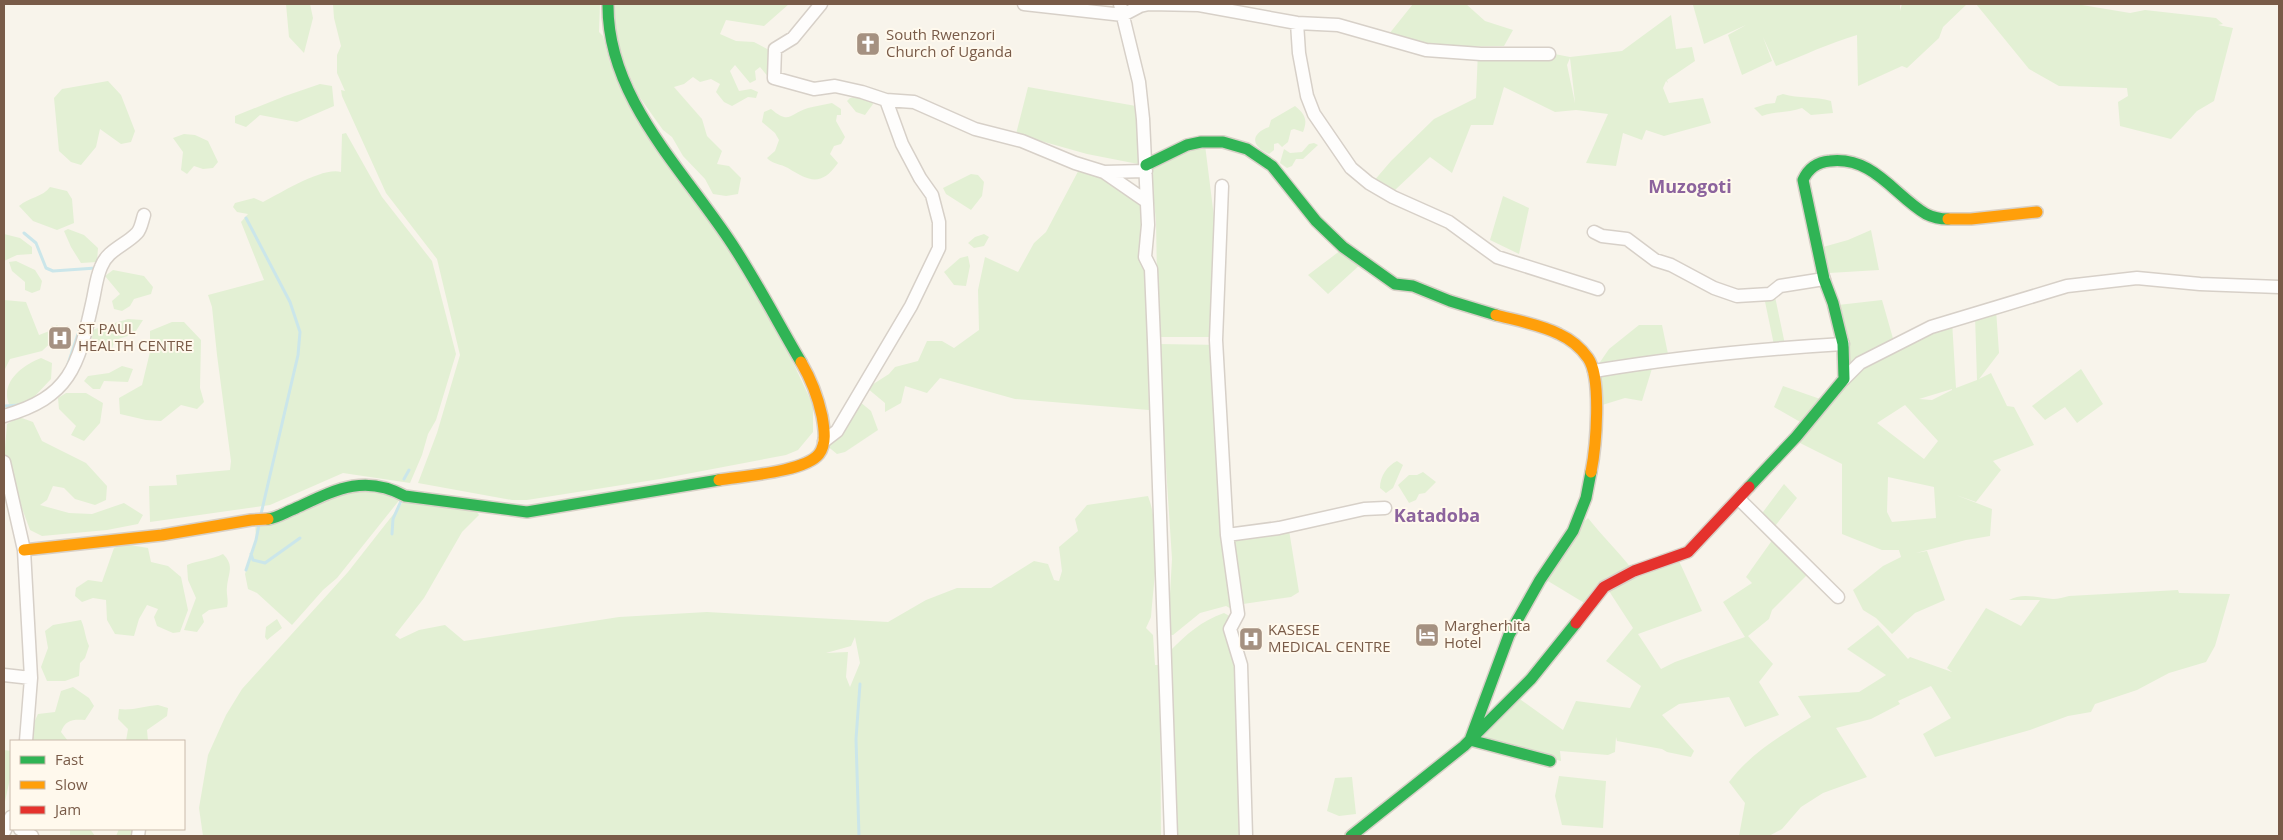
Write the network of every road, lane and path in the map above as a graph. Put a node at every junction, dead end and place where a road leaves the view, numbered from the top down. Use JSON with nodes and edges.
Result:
{"nodes":[{"id":1,"x":608,"y":4,"type":"edge"},
{"id":2,"x":821,"y":4,"type":"edge"},
{"id":3,"x":1024,"y":4,"type":"edge"},
{"id":4,"x":1199,"y":4,"type":"edge"},
{"id":5,"x":1221,"y":5,"type":"edge"},
{"id":6,"x":1122,"y":9,"type":"edge"},
{"id":7,"x":1297,"y":23,"type":"junction"},
{"id":8,"x":1549,"y":54,"type":"dead end"},
{"id":9,"x":886,"y":100,"type":"junction"},
{"id":10,"x":1146,"y":168,"type":"junction"},
{"id":11,"x":1104,"y":172,"type":"junction"},
{"id":12,"x":1222,"y":186,"type":"dead end"},
{"id":13,"x":1146,"y":201,"type":"junction"},
{"id":14,"x":2037,"y":212,"type":"dead end"},
{"id":15,"x":144,"y":215,"type":"dead end"},
{"id":16,"x":1594,"y":232,"type":"dead end"},
{"id":17,"x":1824,"y":279,"type":"junction"},
{"id":18,"x":2279,"y":287,"type":"edge"},
{"id":19,"x":1598,"y":289,"type":"dead end"},
{"id":20,"x":1844,"y":349,"type":"junction"},
{"id":21,"x":1874,"y":355,"type":"junction"},
{"id":22,"x":1594,"y":371,"type":"junction"},
{"id":23,"x":1844,"y":379,"type":"junction"},
{"id":24,"x":4,"y":416,"type":"edge"},
{"id":25,"x":824,"y":441,"type":"junction"},
{"id":26,"x":4,"y":462,"type":"edge"},
{"id":27,"x":1739,"y":499,"type":"junction"},
{"id":28,"x":1385,"y":508,"type":"dead end"},
{"id":29,"x":1227,"y":536,"type":"junction"},
{"id":30,"x":24,"y":550,"type":"junction"},
{"id":31,"x":1838,"y":597,"type":"dead end"},
{"id":32,"x":4,"y":675,"type":"edge"},
{"id":33,"x":31,"y":678,"type":"junction"},
{"id":34,"x":26,"y":740,"type":"edge"},
{"id":35,"x":1470,"y":740,"type":"junction"},
{"id":36,"x":1550,"y":761,"type":"dead end"},
{"id":37,"x":21,"y":830,"type":"edge"},
{"id":38,"x":32,"y":836,"type":"edge"},
{"id":39,"x":1171,"y":836,"type":"edge"},
{"id":40,"x":1246,"y":836,"type":"edge"},
{"id":41,"x":1351,"y":836,"type":"edge"}],
"edges":[{"from":1,"to":25,"type":"street"},
{"from":2,"to":9,"type":"street"},
{"from":3,"to":6,"type":"street"},
{"from":4,"to":5,"type":"street"},
{"from":4,"to":6,"type":"street"},
{"from":5,"to":7,"type":"street"},
{"from":6,"to":10,"type":"street"},
{"from":7,"to":8,"type":"street"},
{"from":7,"to":19,"type":"street"},
{"from":9,"to":11,"type":"street"},
{"from":9,"to":25,"type":"street"},
{"from":10,"to":11,"type":"street"},
{"from":10,"to":13,"type":"street"},
{"from":10,"to":22,"type":"street"},
{"from":11,"to":13,"type":"street"},
{"from":12,"to":29,"type":"street"},
{"from":13,"to":39,"type":"street"},
{"from":14,"to":17,"type":"street"},
{"from":15,"to":24,"type":"street"},
{"from":16,"to":17,"type":"street"},
{"from":17,"to":20,"type":"street"},
{"from":18,"to":21,"type":"street"},
{"from":20,"to":21,"type":"street"},
{"from":20,"to":22,"type":"street"},
{"from":20,"to":23,"type":"street"},
{"from":21,"to":23,"type":"street"},
{"from":22,"to":35,"type":"street"},
{"from":23,"to":27,"type":"street"},
{"from":25,"to":30,"type":"street"},
{"from":26,"to":30,"type":"street"},
{"from":27,"to":31,"type":"street"},
{"from":27,"to":35,"type":"street"},
{"from":28,"to":29,"type":"street"},
{"from":29,"to":40,"type":"street"},
{"from":30,"to":33,"type":"street"},
{"from":32,"to":33,"type":"street"},
{"from":33,"to":34,"type":"street"},
{"from":35,"to":36,"type":"street"},
{"from":35,"to":41,"type":"street"},
{"from":37,"to":38,"type":"street"}]}
